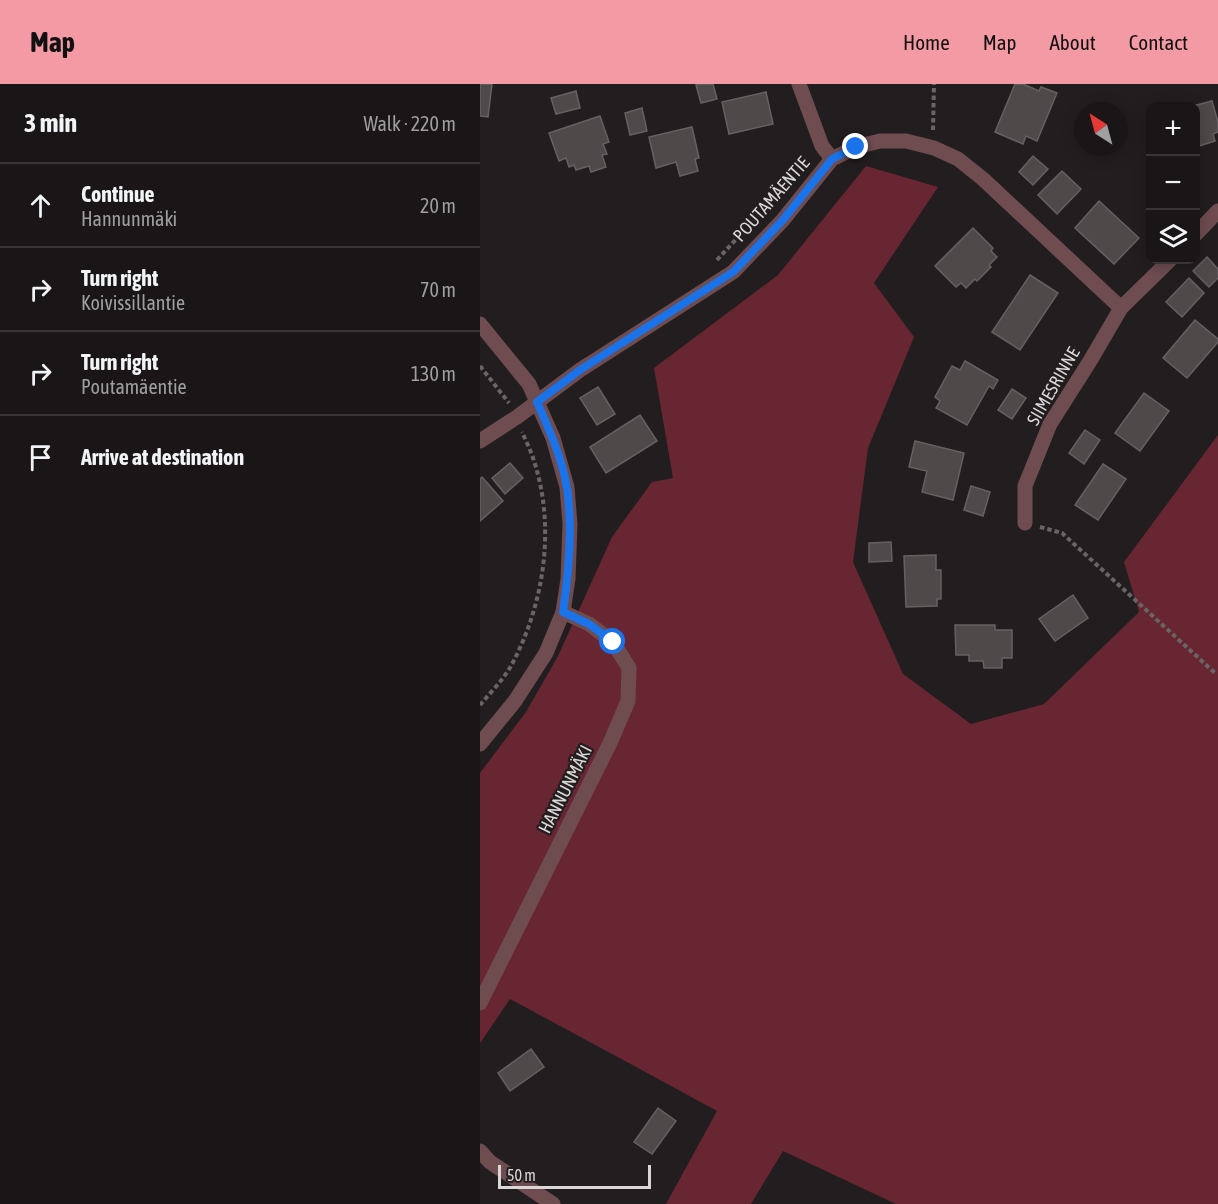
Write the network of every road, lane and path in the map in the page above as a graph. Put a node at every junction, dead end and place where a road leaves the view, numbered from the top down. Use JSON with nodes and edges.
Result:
{"nodes":[{"id":1,"x":800,"y":84,"type":"edge"},
{"id":2,"x":934,"y":84,"type":"edge"},
{"id":3,"x":942,"y":136,"type":"dead end"},
{"id":4,"x":832,"y":159,"type":"junction"},
{"id":5,"x":791,"y":180,"type":"dead end"},
{"id":6,"x":1218,"y":211,"type":"edge"},
{"id":7,"x":1200,"y":230,"type":"edge"},
{"id":8,"x":713,"y":264,"type":"dead end"},
{"id":9,"x":1166,"y":264,"type":"edge"},
{"id":10,"x":1121,"y":308,"type":"junction"},
{"id":11,"x":480,"y":324,"type":"edge"},
{"id":12,"x":480,"y":366,"type":"edge"},
{"id":13,"x":529,"y":384,"type":"junction"},
{"id":14,"x":507,"y":400,"type":"junction"},
{"id":15,"x":537,"y":402,"type":"junction"},
{"id":16,"x":498,"y":406,"type":"dead end"},
{"id":17,"x":517,"y":417,"type":"junction"},
{"id":18,"x":480,"y":441,"type":"edge"},
{"id":19,"x":1025,"y":523,"type":"joint"},
{"id":20,"x":563,"y":612,"type":"junction"},
{"id":21,"x":1215,"y":674,"type":"dead end"},
{"id":22,"x":480,"y":705,"type":"edge"},
{"id":23,"x":480,"y":744,"type":"edge"},
{"id":24,"x":480,"y":1003,"type":"edge"},
{"id":25,"x":480,"y":1151,"type":"edge"},
{"id":26,"x":553,"y":1204,"type":"edge"}],
"edges":[{"from":1,"to":4,"type":"street"},
{"from":2,"to":3,"type":"path"},
{"from":4,"to":10,"type":"street","name":"POUTAMÄENTIE"},
{"from":4,"to":15,"type":"street","name":"POUTAMÄENTIE"},
{"from":5,"to":8,"type":"path"},
{"from":6,"to":7,"type":"street"},
{"from":9,"to":10,"type":"street","name":"SIIMESRINNE"},
{"from":10,"to":19,"type":"street","name":"SIIMESRINNE"},
{"from":11,"to":13,"type":"street"},
{"from":12,"to":14,"type":"path"},
{"from":13,"to":14,"type":"path"},
{"from":13,"to":15,"type":"street"},
{"from":14,"to":16,"type":"path"},
{"from":14,"to":17,"type":"path"},
{"from":15,"to":17,"type":"street","name":"POUTAMÄENTIE"},
{"from":15,"to":20,"type":"street"},
{"from":17,"to":18,"type":"street","name":"POUTAMÄENTIE"},
{"from":17,"to":22,"type":"path"},
{"from":19,"to":21,"type":"path"},
{"from":20,"to":23,"type":"street"},
{"from":20,"to":24,"type":"street","name":"HANNUNMÄKI"},
{"from":25,"to":26,"type":"street"}]}
